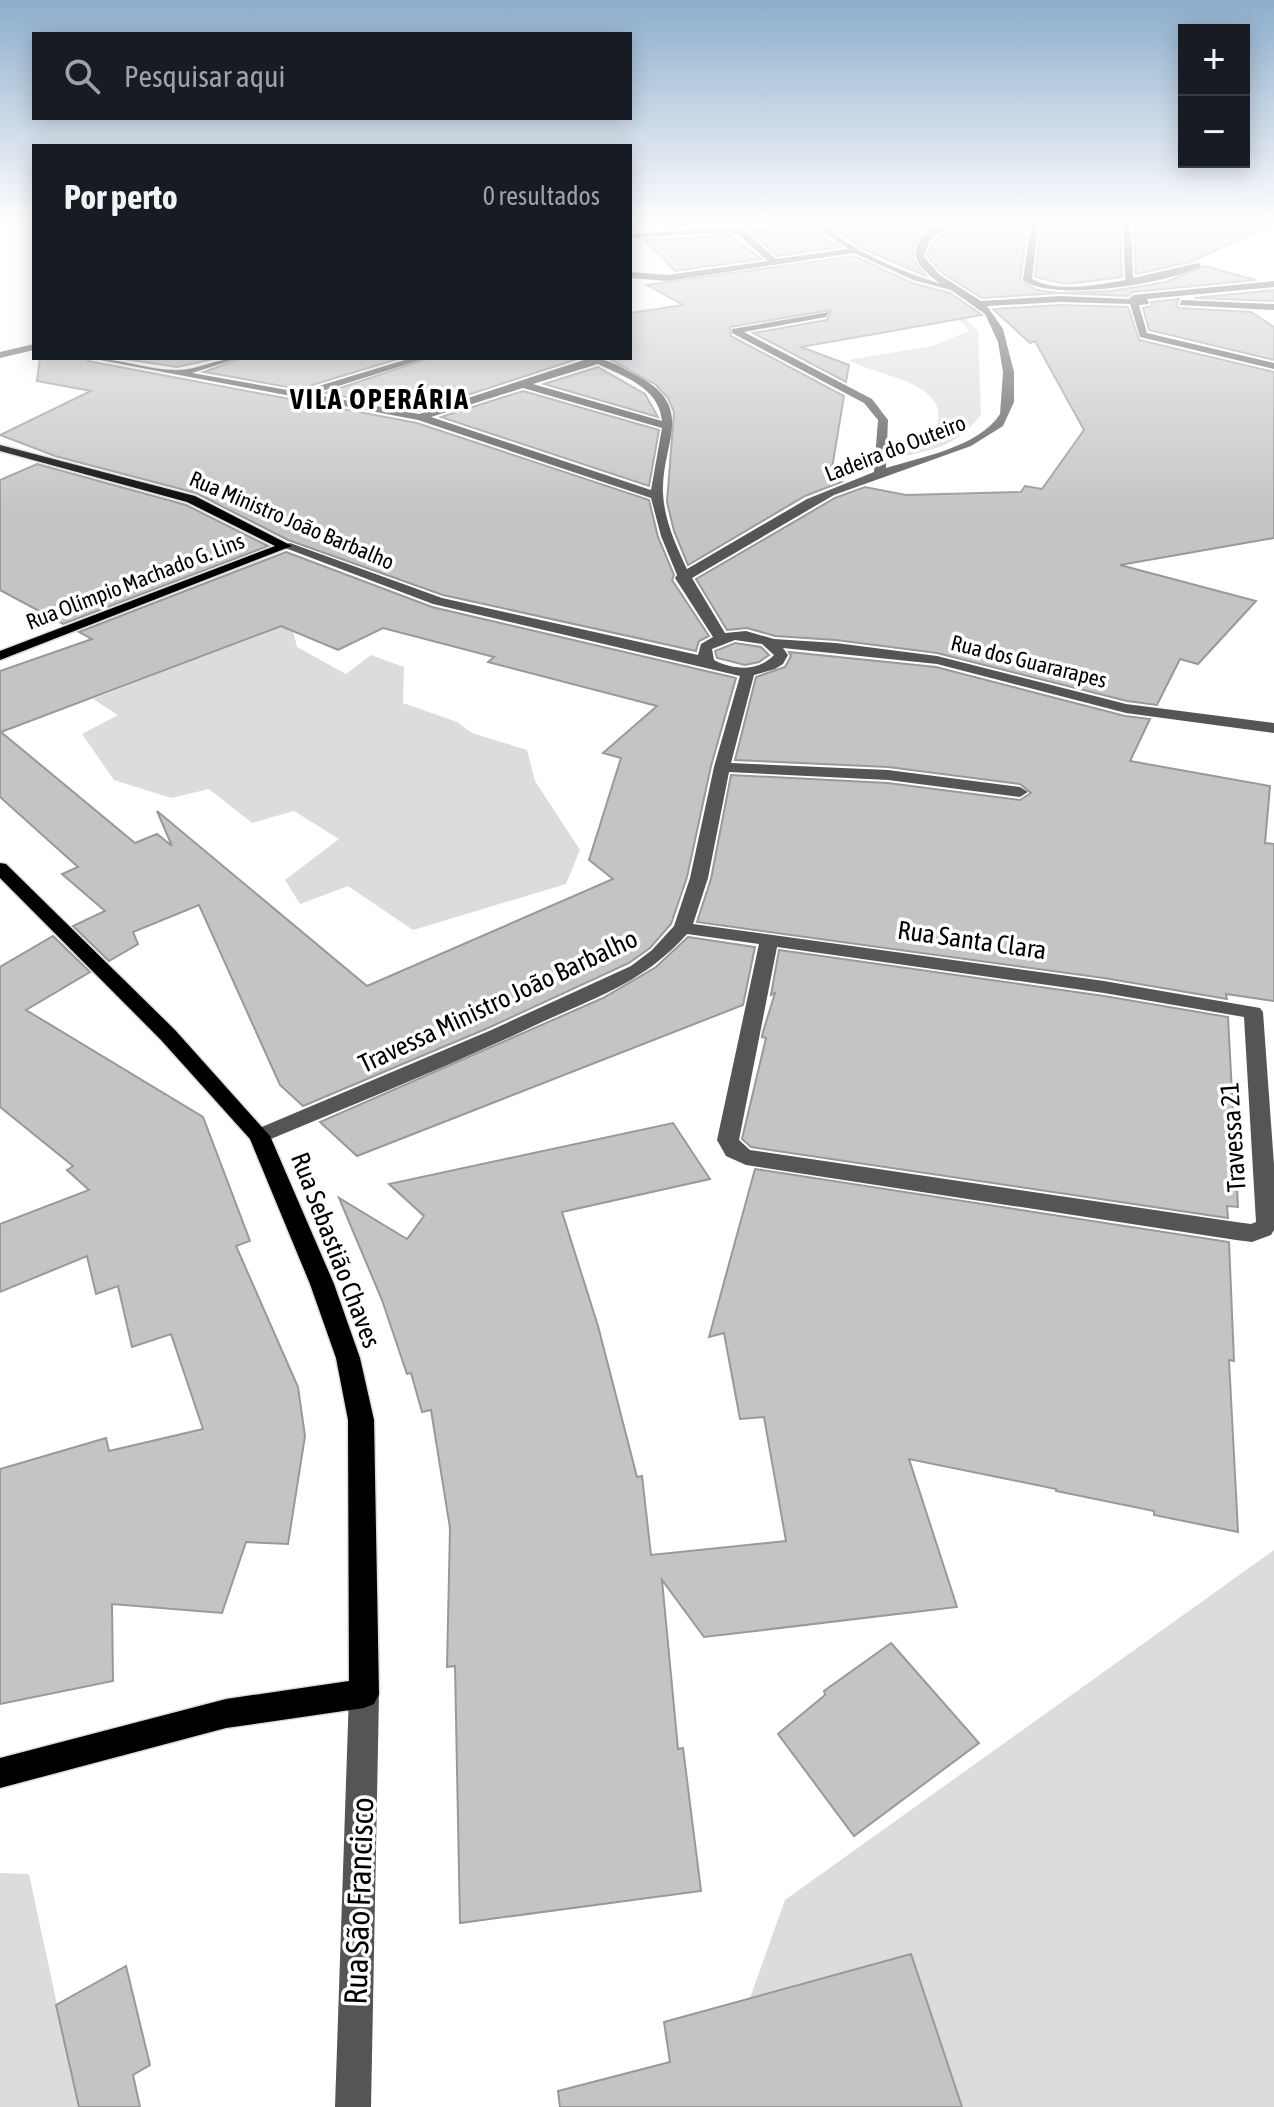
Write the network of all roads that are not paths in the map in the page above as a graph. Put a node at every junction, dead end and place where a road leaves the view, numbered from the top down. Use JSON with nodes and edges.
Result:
{"nodes":[{"id":1,"x":797,"y":319,"type":"edge"},
{"id":2,"x":994,"y":319,"type":"edge"},
{"id":3,"x":1139,"y":319,"type":"edge"},
{"id":4,"x":32,"y":347,"type":"edge"},
{"id":5,"x":0,"y":355,"type":"edge"},
{"id":6,"x":104,"y":360,"type":"edge"},
{"id":7,"x":227,"y":360,"type":"edge"},
{"id":8,"x":415,"y":360,"type":"edge"},
{"id":9,"x":594,"y":360,"type":"edge"},
{"id":10,"x":599,"y":360,"type":"edge"},
{"id":11,"x":1274,"y":366,"type":"edge"},
{"id":12,"x":175,"y":374,"type":"junction"},
{"id":13,"x":520,"y":383,"type":"junction"},
{"id":14,"x":299,"y":395,"type":"junction"},
{"id":15,"x":420,"y":417,"type":"junction"},
{"id":16,"x":668,"y":426,"type":"junction"},
{"id":17,"x":0,"y":448,"type":"edge"},
{"id":18,"x":880,"y":472,"type":"junction"},
{"id":19,"x":657,"y":496,"type":"junction"},
{"id":20,"x":286,"y":546,"type":"junction"},
{"id":21,"x":682,"y":578,"type":"junction"},
{"id":22,"x":721,"y":638,"type":"junction"},
{"id":23,"x":772,"y":643,"type":"junction"},
{"id":24,"x":0,"y":656,"type":"edge"},
{"id":25,"x":708,"y":662,"type":"junction"},
{"id":26,"x":748,"y":672,"type":"junction"},
{"id":27,"x":1274,"y":728,"type":"edge"},
{"id":28,"x":722,"y":767,"type":"junction"},
{"id":29,"x":1020,"y":792,"type":"dead end"},
{"id":30,"x":4,"y":876,"type":"edge"},
{"id":31,"x":683,"y":928,"type":"junction"},
{"id":32,"x":769,"y":940,"type":"junction"},
{"id":33,"x":1253,"y":1012,"type":"joint"},
{"id":34,"x":259,"y":1136,"type":"junction"},
{"id":35,"x":364,"y":1694,"type":"junction"},
{"id":36,"x":0,"y":1773,"type":"edge"},
{"id":37,"x":353,"y":2107,"type":"edge"}],
"edges":[{"from":1,"to":18,"type":"street"},
{"from":2,"to":18,"type":"street","name":"Ladeira do Outeiro"},
{"from":3,"to":11,"type":"street"},
{"from":4,"to":5,"type":"street"},
{"from":6,"to":12,"type":"street"},
{"from":7,"to":12,"type":"street"},
{"from":8,"to":14,"type":"street"},
{"from":9,"to":13,"type":"street"},
{"from":10,"to":16,"type":"street"},
{"from":12,"to":14,"type":"street"},
{"from":13,"to":15,"type":"street"},
{"from":13,"to":16,"type":"street"},
{"from":14,"to":15,"type":"street"},
{"from":15,"to":19,"type":"street"},
{"from":16,"to":19,"type":"street"},
{"from":17,"to":20,"type":"main road","name":"Rua Ministro João Barbalho"},
{"from":18,"to":21,"type":"street","name":"Ladeira do Outeiro"},
{"from":19,"to":21,"type":"street"},
{"from":20,"to":24,"type":"main road","name":"Rua Olímpio Machado G. Lins"},
{"from":20,"to":25,"type":"street","name":"Rua Ministro João Barbalho"},
{"from":21,"to":22,"type":"street"},
{"from":22,"to":23,"type":"street","name":"Rua dos Guararapes"},
{"from":22,"to":25,"type":"street"},
{"from":23,"to":26,"type":"street"},
{"from":23,"to":27,"type":"street","name":"Rua dos Guararapes"},
{"from":25,"to":26,"type":"street","name":"Rua Ministro João Barbalho"},
{"from":26,"to":28,"type":"street","name":"Travessa Ministro João Barbalho"},
{"from":28,"to":29,"type":"street"},
{"from":28,"to":31,"type":"street","name":"Travessa Ministro João Barbalho"},
{"from":30,"to":34,"type":"main road","name":"Rua Sebastião Chaves"},
{"from":31,"to":32,"type":"street","name":"Rua Santa Clara"},
{"from":31,"to":34,"type":"street","name":"Travessa Ministro João Barbalho"},
{"from":32,"to":33,"type":"street","name":"Rua Santa Clara"},
{"from":32,"to":33,"type":"street","name":"Travessa 21"},
{"from":34,"to":35,"type":"main road","name":"Rua Sebastião Chaves"},
{"from":35,"to":36,"type":"main road"},
{"from":35,"to":37,"type":"street","name":"Rua São Francisco"}]}
